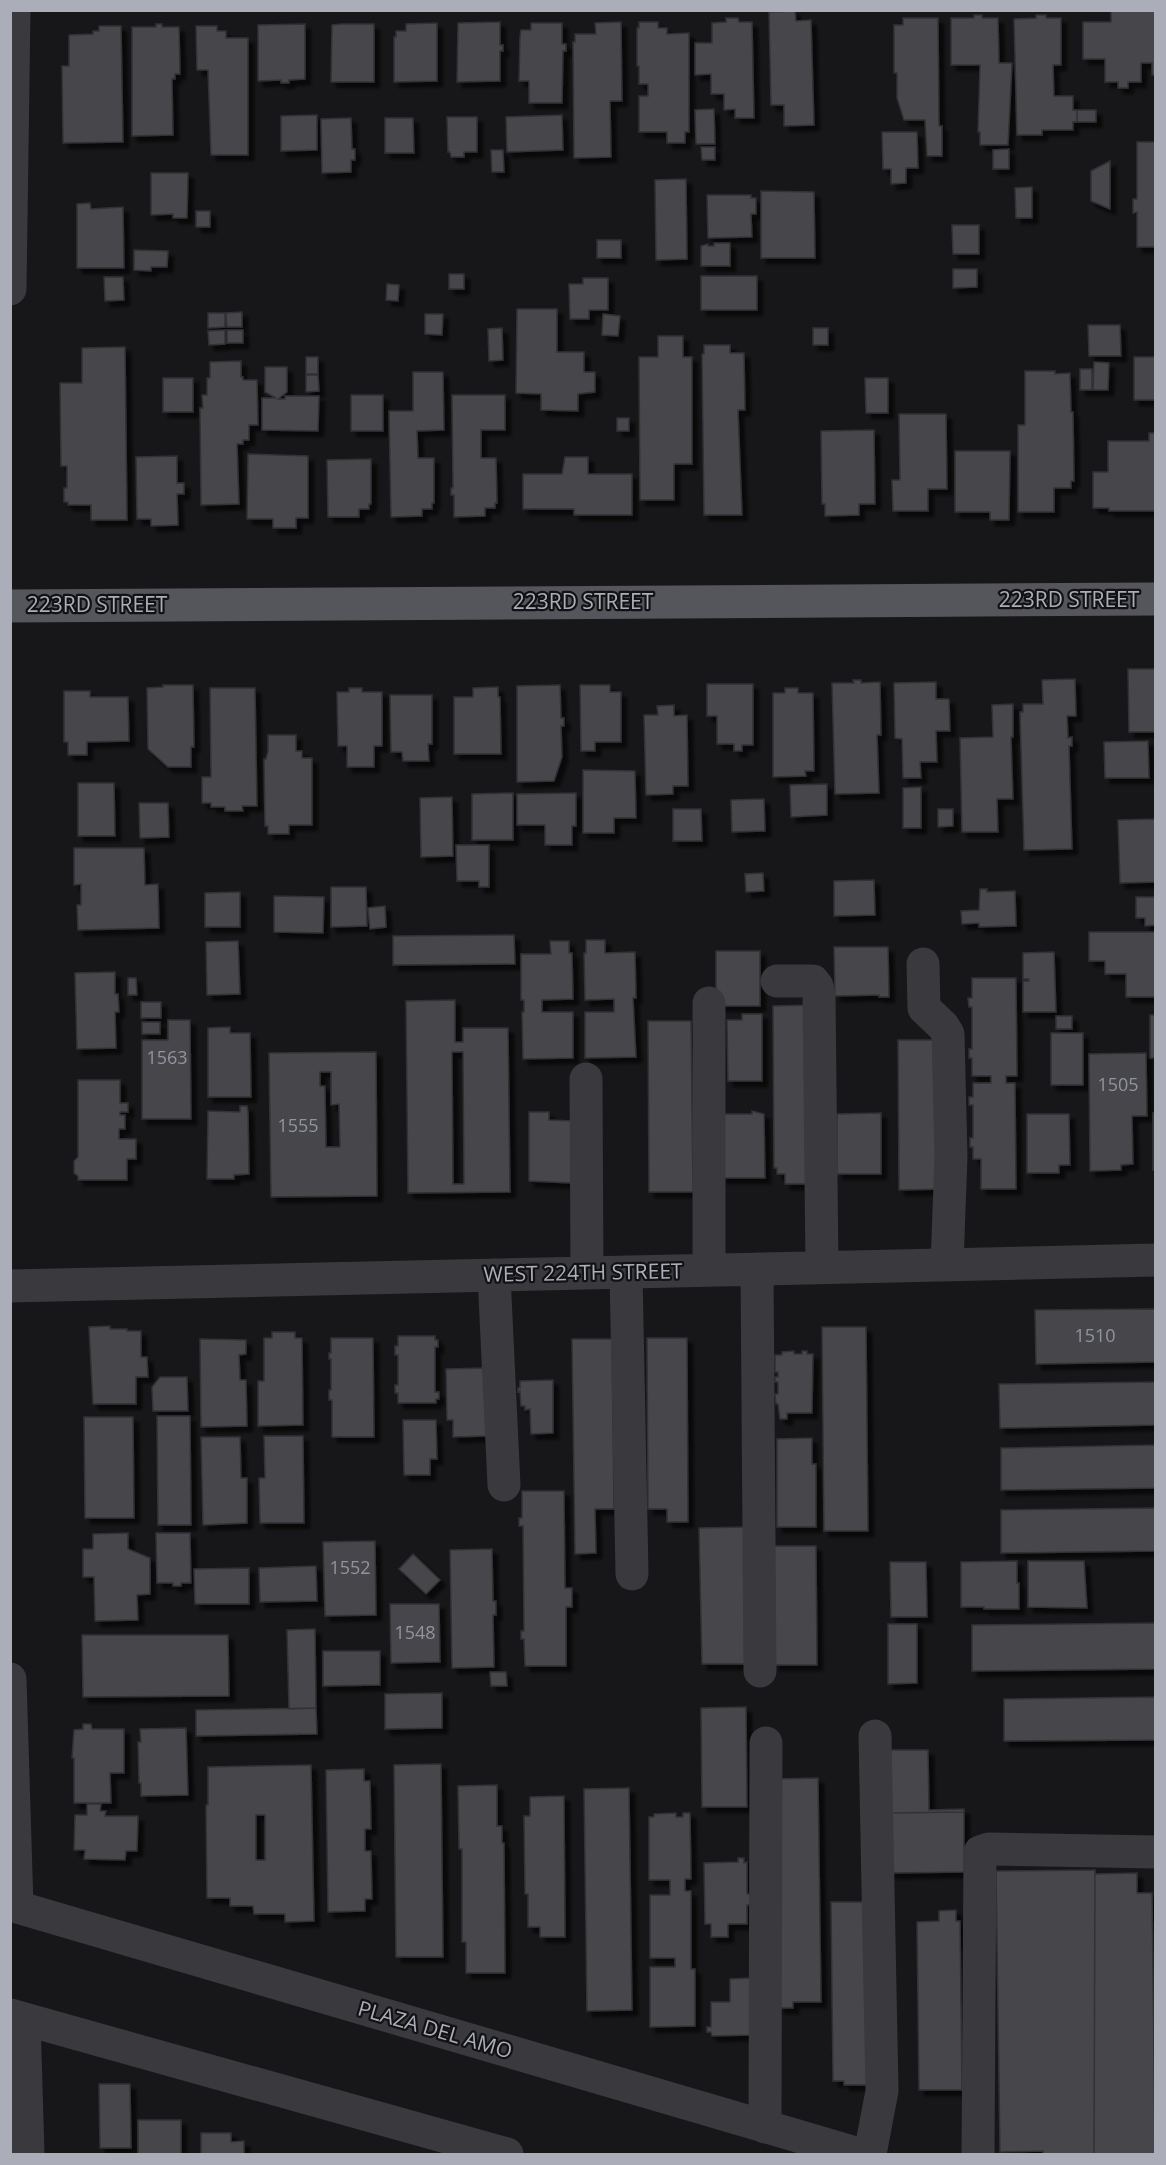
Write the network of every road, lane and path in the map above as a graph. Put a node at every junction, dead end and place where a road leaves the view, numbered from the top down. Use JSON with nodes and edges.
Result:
{"nodes":[{"id":1,"x":14,"y":10,"type":"edge"},
{"id":2,"x":10,"y":289,"type":"edge"},
{"id":3,"x":1155,"y":599,"type":"edge"},
{"id":4,"x":10,"y":606,"type":"edge"},
{"id":5,"x":923,"y":964,"type":"dead end"},
{"id":6,"x":777,"y":981,"type":"dead end"},
{"id":7,"x":709,"y":1003,"type":"dead end"},
{"id":8,"x":586,"y":1079,"type":"dead end"},
{"id":9,"x":1155,"y":1260,"type":"edge"},
{"id":10,"x":947,"y":1264,"type":"junction"},
{"id":11,"x":822,"y":1267,"type":"junction"},
{"id":12,"x":757,"y":1269,"type":"junction"},
{"id":13,"x":709,"y":1270,"type":"junction"},
{"id":14,"x":626,"y":1272,"type":"junction"},
{"id":15,"x":587,"y":1273,"type":"junction"},
{"id":16,"x":494,"y":1275,"type":"junction"},
{"id":17,"x":10,"y":1286,"type":"edge"},
{"id":18,"x":504,"y":1485,"type":"dead end"},
{"id":19,"x":632,"y":1574,"type":"dead end"},
{"id":20,"x":760,"y":1671,"type":"dead end"},
{"id":21,"x":10,"y":1679,"type":"edge"},
{"id":22,"x":875,"y":1736,"type":"dead end"},
{"id":23,"x":766,"y":1743,"type":"dead end"},
{"id":24,"x":1155,"y":1852,"type":"edge"},
{"id":25,"x":14,"y":1905,"type":"edge"},
{"id":26,"x":17,"y":2017,"type":"edge"},
{"id":27,"x":765,"y":2127,"type":"junction"},
{"id":28,"x":28,"y":2154,"type":"edge"},
{"id":29,"x":507,"y":2154,"type":"edge"},
{"id":30,"x":859,"y":2154,"type":"edge"},
{"id":31,"x":870,"y":2154,"type":"edge"},
{"id":32,"x":978,"y":2154,"type":"edge"}],
"edges":[{"from":1,"to":2,"type":"street"},
{"from":3,"to":4,"type":"main road","name":"223RD STREET"},
{"from":5,"to":10,"type":"street"},
{"from":6,"to":11,"type":"street"},
{"from":7,"to":13,"type":"street"},
{"from":8,"to":15,"type":"street"},
{"from":9,"to":10,"type":"street","name":"WEST 224TH STREET"},
{"from":10,"to":11,"type":"street","name":"WEST 224TH STREET"},
{"from":11,"to":12,"type":"street","name":"WEST 224TH STREET"},
{"from":12,"to":13,"type":"street","name":"WEST 224TH STREET"},
{"from":12,"to":20,"type":"street"},
{"from":13,"to":14,"type":"street","name":"WEST 224TH STREET"},
{"from":14,"to":15,"type":"street","name":"WEST 224TH STREET"},
{"from":14,"to":19,"type":"street"},
{"from":15,"to":16,"type":"street","name":"WEST 224TH STREET"},
{"from":16,"to":17,"type":"street","name":"WEST 224TH STREET"},
{"from":16,"to":18,"type":"street"},
{"from":21,"to":25,"type":"street"},
{"from":22,"to":31,"type":"street"},
{"from":23,"to":27,"type":"street"},
{"from":24,"to":32,"type":"street"},
{"from":25,"to":27,"type":"street","name":"PLAZA DEL AMO"},
{"from":26,"to":28,"type":"street"},
{"from":26,"to":29,"type":"street"},
{"from":27,"to":30,"type":"street","name":"PLAZA DEL AMO"}]}
